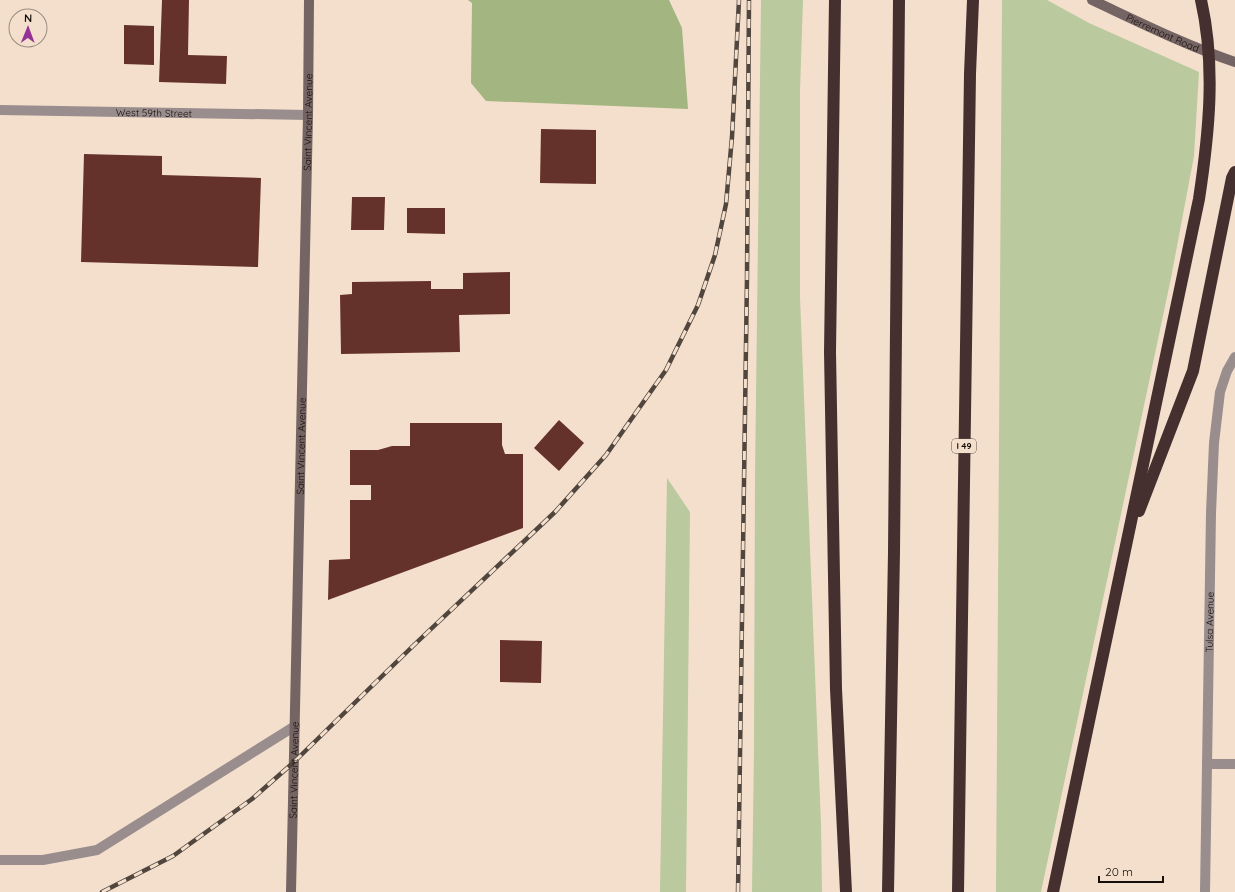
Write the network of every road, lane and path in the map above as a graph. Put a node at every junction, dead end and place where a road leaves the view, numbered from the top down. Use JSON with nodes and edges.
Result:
{"nodes":[{"id":1,"x":310,"y":0,"type":"edge"},
{"id":2,"x":835,"y":0,"type":"edge"},
{"id":3,"x":899,"y":0,"type":"edge"},
{"id":4,"x":973,"y":0,"type":"edge"},
{"id":5,"x":1092,"y":0,"type":"edge"},
{"id":6,"x":1201,"y":0,"type":"edge"},
{"id":7,"x":1210,"y":53,"type":"junction"},
{"id":8,"x":1235,"y":62,"type":"edge"},
{"id":9,"x":0,"y":110,"type":"edge"},
{"id":10,"x":308,"y":115,"type":"junction"},
{"id":11,"x":1235,"y":172,"type":"edge"},
{"id":12,"x":1235,"y":357,"type":"edge"},
{"id":13,"x":1124,"y":548,"type":"junction"},
{"id":14,"x":295,"y":726,"type":"junction"},
{"id":15,"x":1207,"y":764,"type":"junction"},
{"id":16,"x":1235,"y":764,"type":"edge"},
{"id":17,"x":0,"y":860,"type":"edge"},
{"id":18,"x":291,"y":892,"type":"edge"},
{"id":19,"x":846,"y":892,"type":"edge"},
{"id":20,"x":888,"y":892,"type":"edge"},
{"id":21,"x":958,"y":892,"type":"edge"},
{"id":22,"x":1053,"y":892,"type":"edge"},
{"id":23,"x":1205,"y":892,"type":"edge"}],
"edges":[{"from":1,"to":10,"type":"street","name":"Saint Vincent Avenue"},
{"from":2,"to":19,"type":"highway"},
{"from":3,"to":20,"type":"highway"},
{"from":4,"to":21,"type":"highway","number":"I 49"},
{"from":5,"to":7,"type":"street","name":"Pierremont Road"},
{"from":6,"to":7,"type":"highway"},
{"from":7,"to":8,"type":"street","name":"Pierremont Road"},
{"from":7,"to":13,"type":"highway"},
{"from":9,"to":10,"type":"street","name":"West 59th Street"},
{"from":10,"to":14,"type":"street","name":"Saint Vincent Avenue"},
{"from":11,"to":13,"type":"highway"},
{"from":12,"to":15,"type":"street","name":"Tulsa Avenue"},
{"from":13,"to":22,"type":"highway"},
{"from":14,"to":17,"type":"street"},
{"from":14,"to":18,"type":"street","name":"Saint Vincent Avenue"},
{"from":15,"to":16,"type":"street"},
{"from":15,"to":23,"type":"street","name":"Tulsa Avenue"}]}
